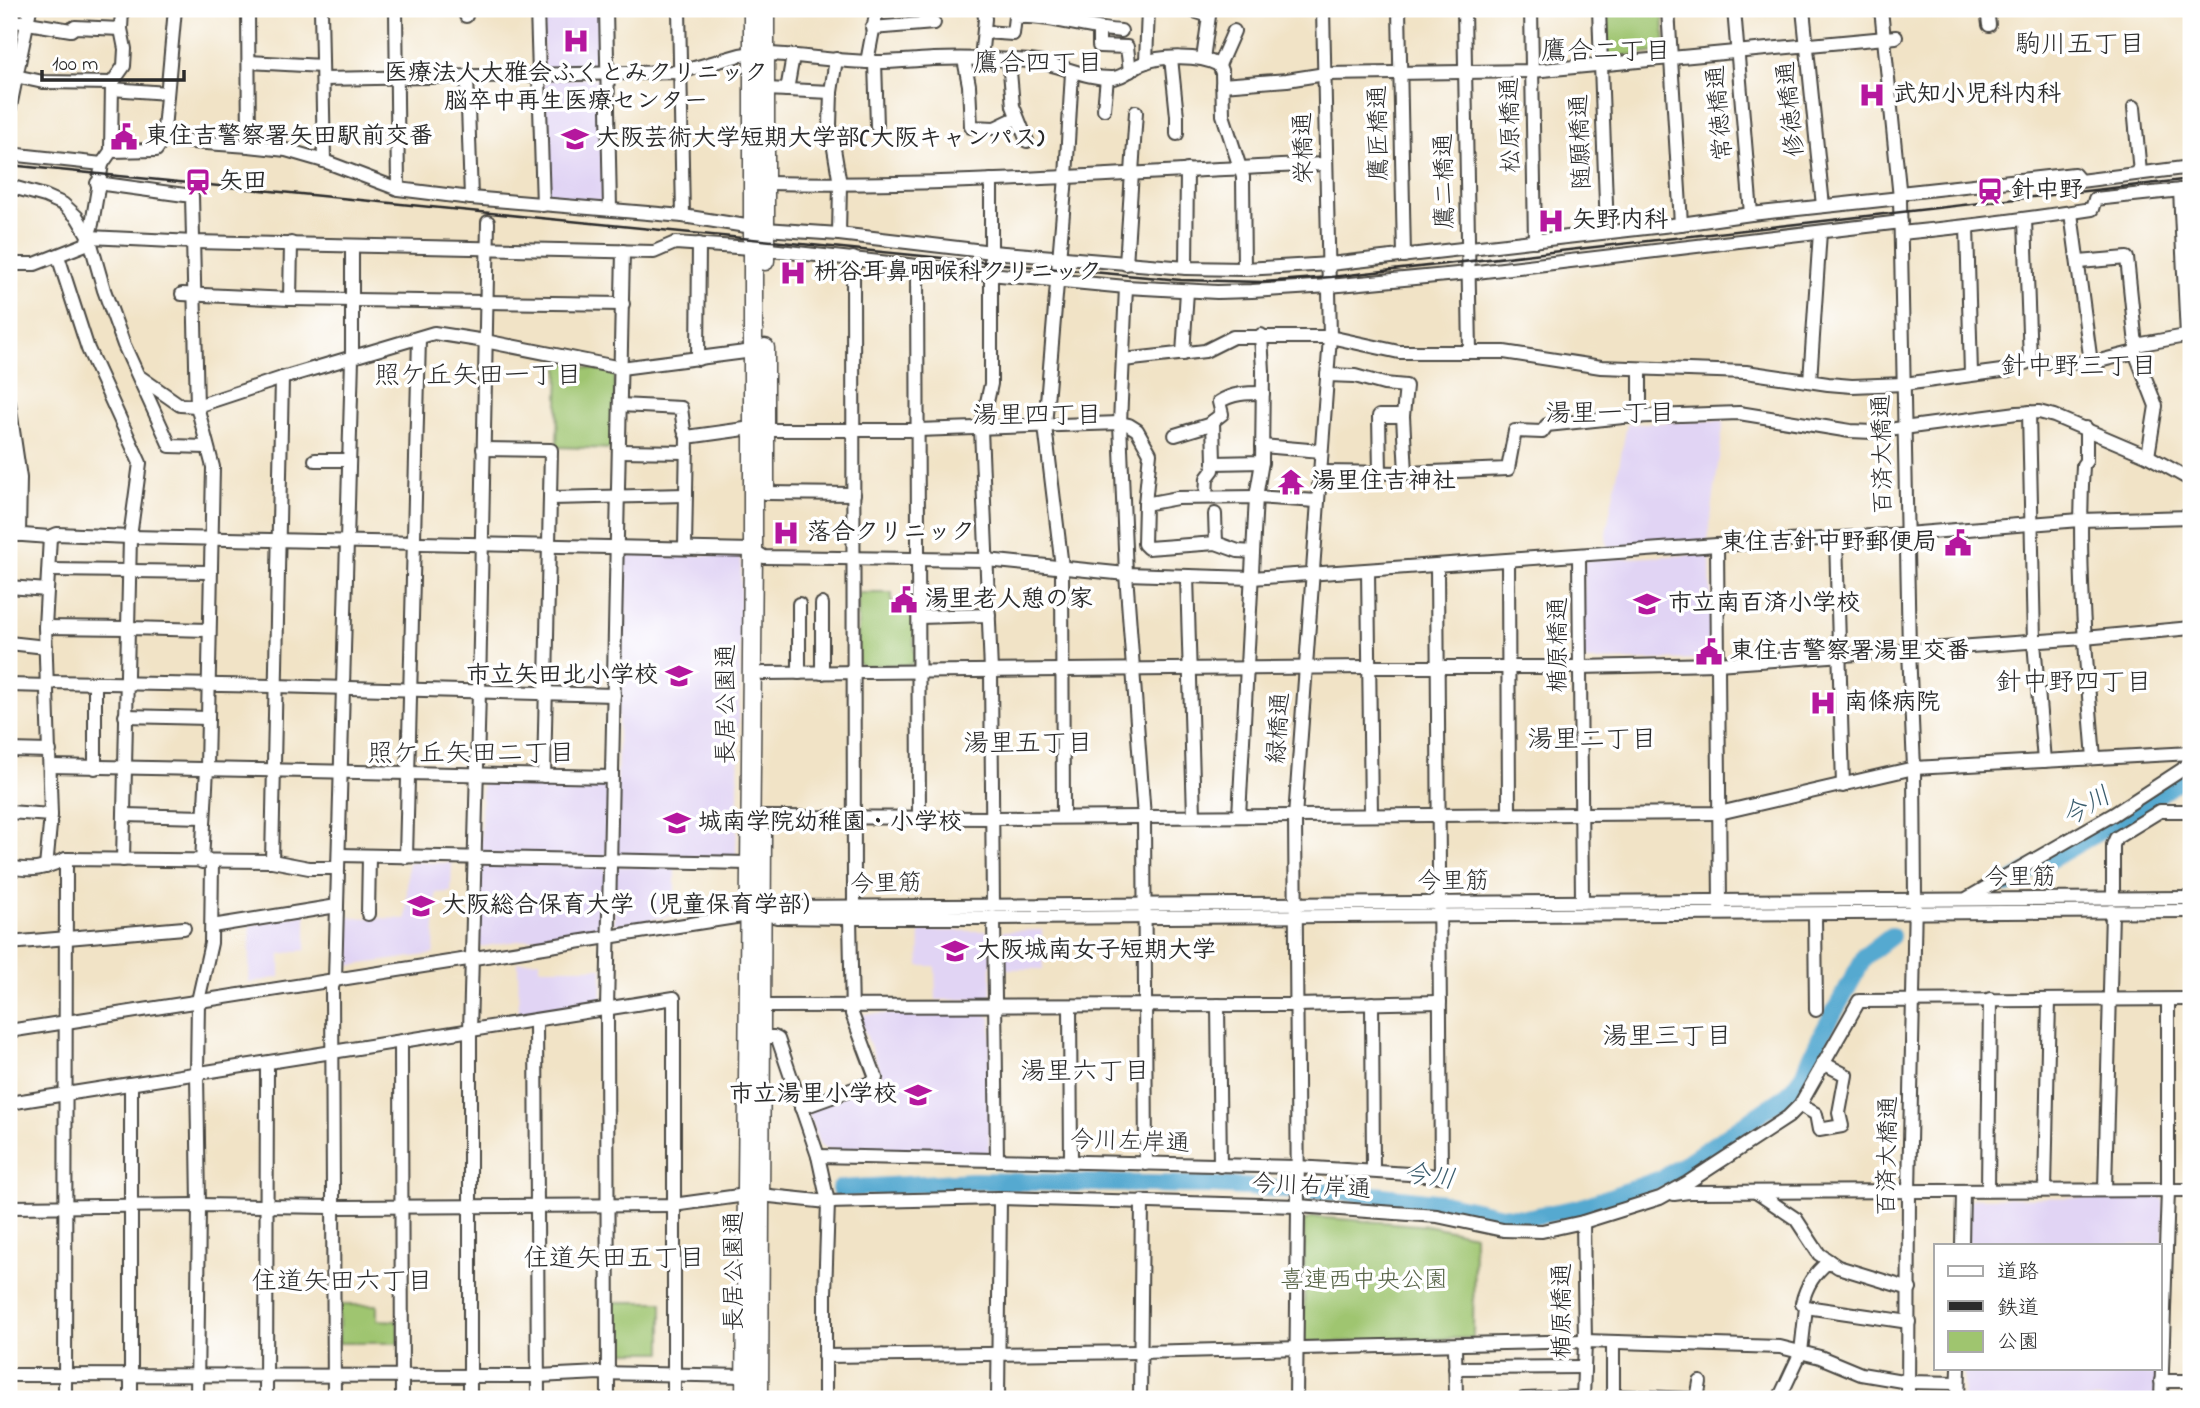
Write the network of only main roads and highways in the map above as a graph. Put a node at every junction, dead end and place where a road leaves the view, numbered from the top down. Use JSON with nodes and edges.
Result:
{"nodes":[{"id":1,"x":753,"y":9,"type":"edge"},
{"id":2,"x":765,"y":9,"type":"edge"},
{"id":3,"x":759,"y":53,"type":"junction"},
{"id":4,"x":759,"y":227,"type":"junction"},
{"id":5,"x":759,"y":249,"type":"junction"},
{"id":6,"x":759,"y":429,"type":"junction"},
{"id":7,"x":759,"y":553,"type":"junction"},
{"id":8,"x":755,"y":914,"type":"junction"},
{"id":9,"x":753,"y":1195,"type":"junction"},
{"id":10,"x":745,"y":1399,"type":"edge"},
{"id":11,"x":759,"y":1399,"type":"edge"}],
"edges":[{"from":1,"to":3,"type":"highway","name":"長居公園通"},
{"from":2,"to":3,"type":"highway","name":"長居公園通"},
{"from":3,"to":4,"type":"highway","name":"長居公園通"},
{"from":3,"to":4,"type":"highway","name":"長居公園通"},
{"from":4,"to":5,"type":"highway","name":"長居公園通"},
{"from":5,"to":6,"type":"highway","name":"長居公園通"},
{"from":5,"to":6,"type":"highway","name":"長居公園通"},
{"from":6,"to":7,"type":"highway","name":"長居公園通"},
{"from":6,"to":7,"type":"highway","name":"長居公園通"},
{"from":7,"to":8,"type":"highway","name":"長居公園通"},
{"from":7,"to":8,"type":"highway","name":"長居公園通"},
{"from":8,"to":9,"type":"highway","name":"長居公園通"},
{"from":8,"to":9,"type":"highway","name":"長居公園通"},
{"from":9,"to":10,"type":"highway","name":"長居公園通"},
{"from":9,"to":11,"type":"highway","name":"長居公園通"}]}
